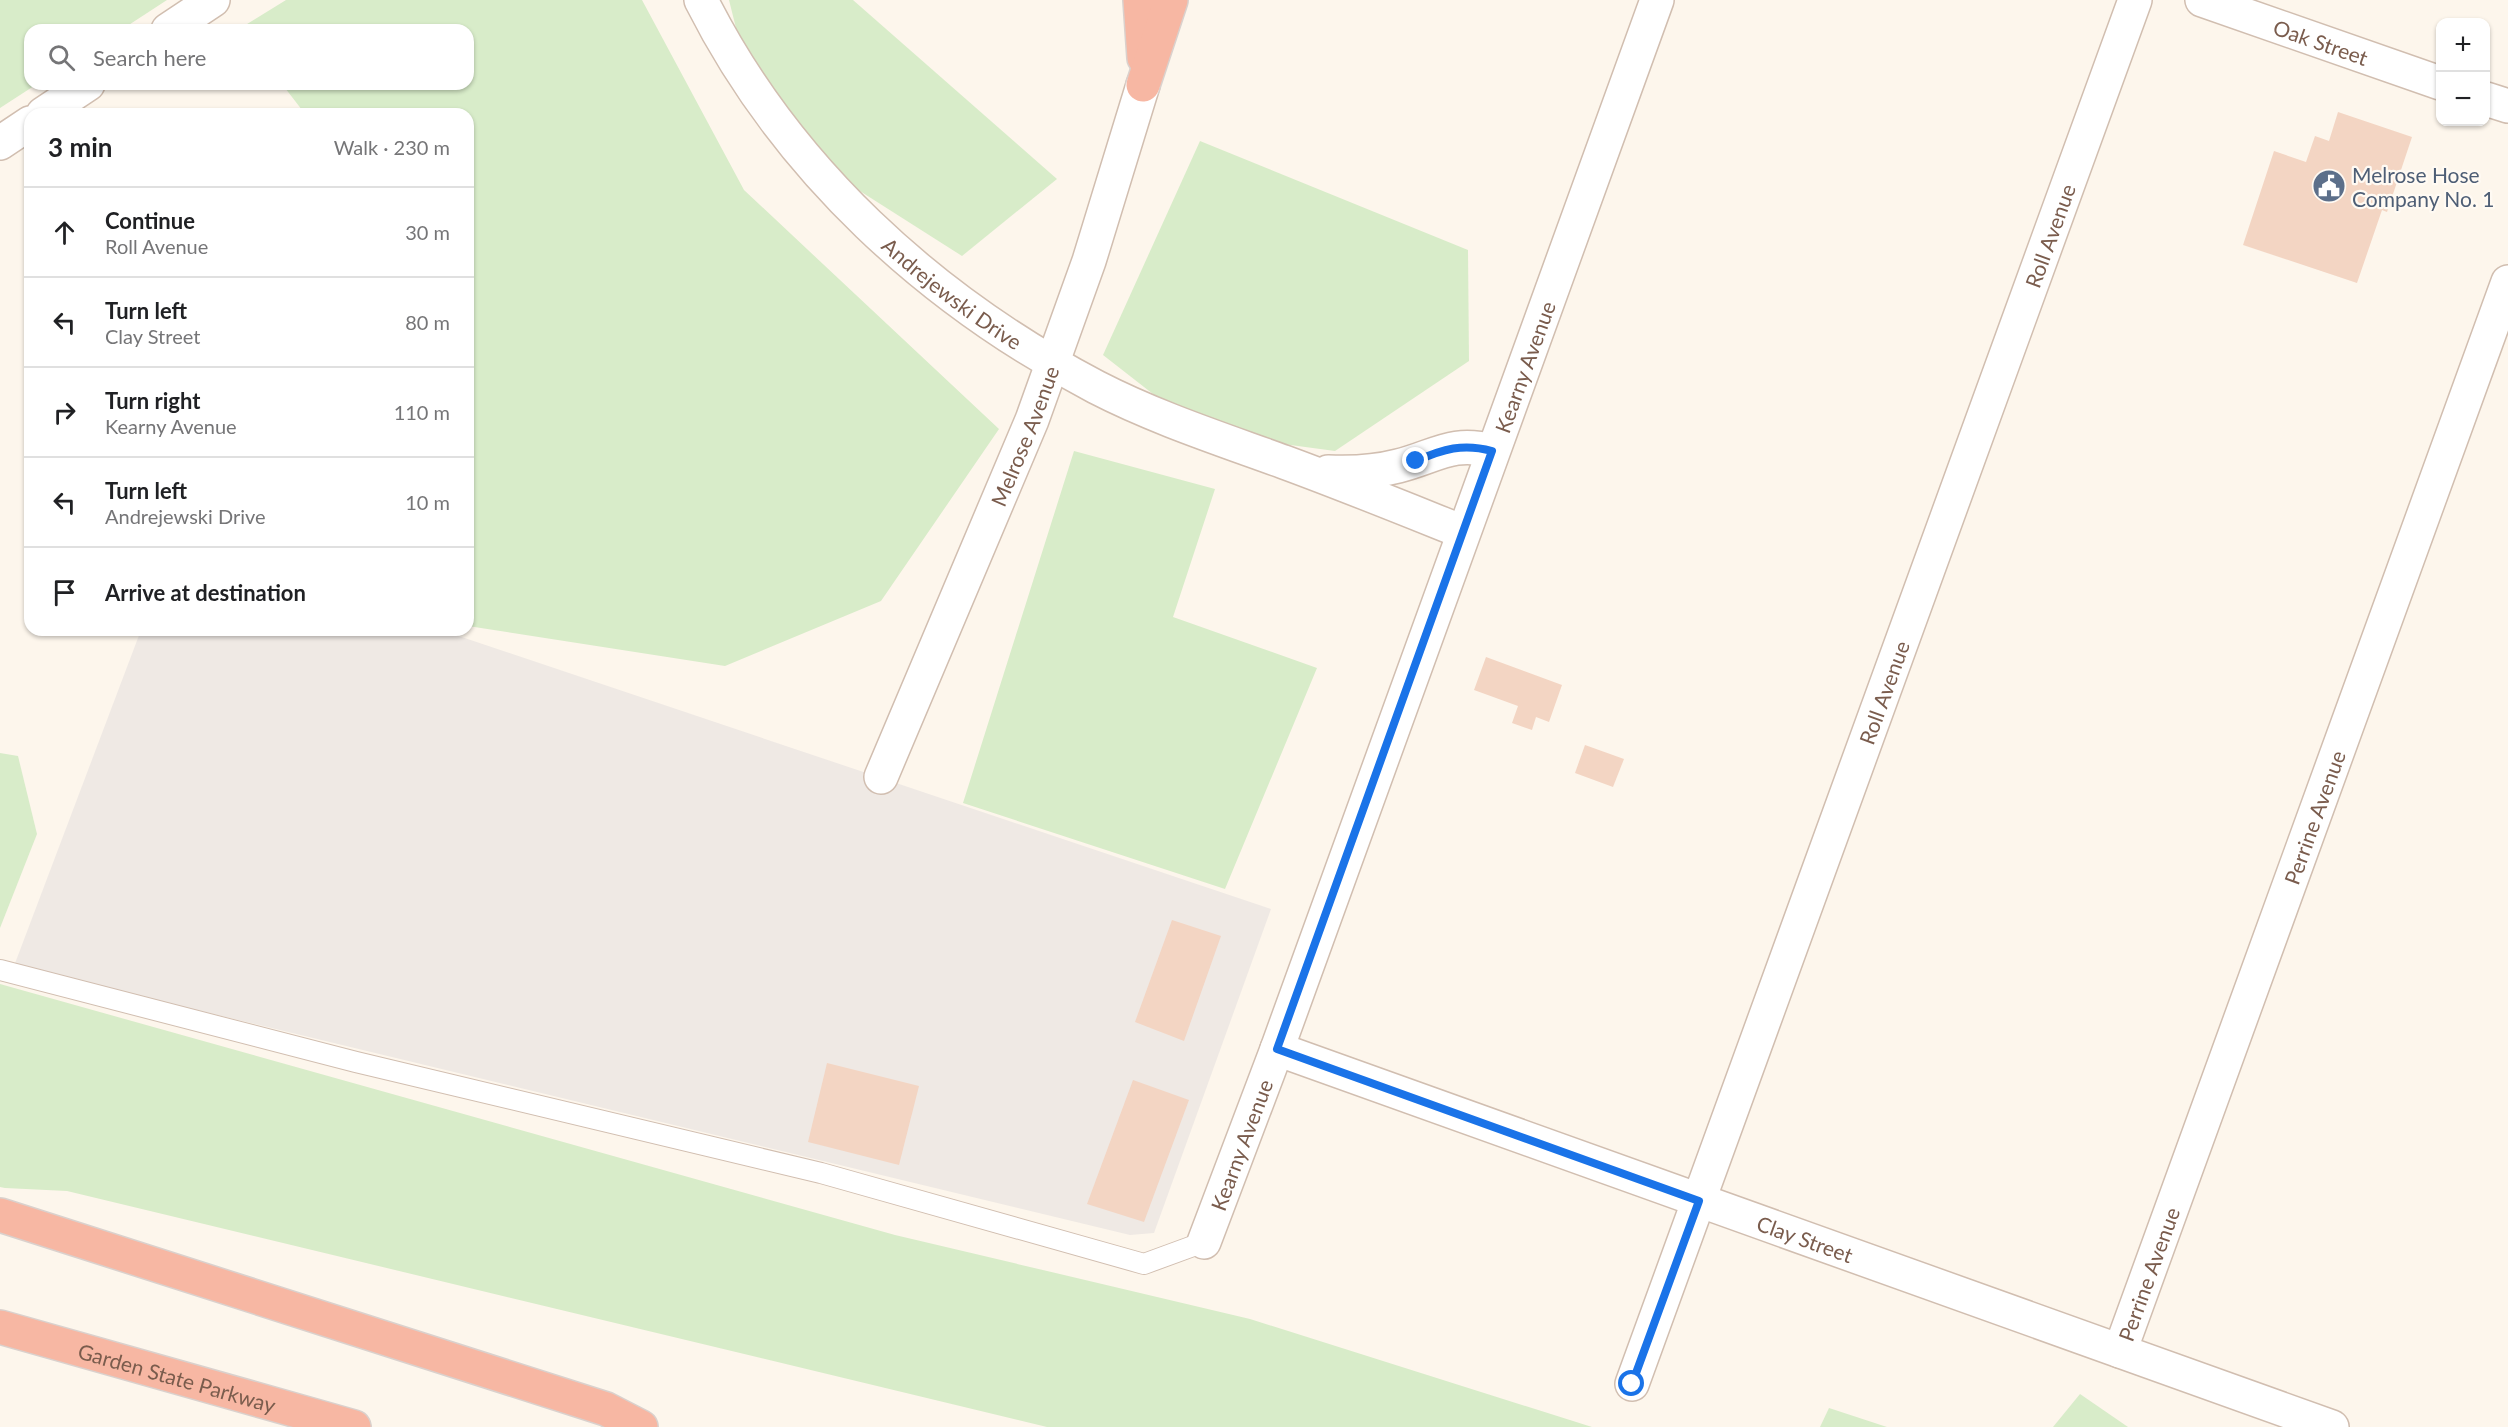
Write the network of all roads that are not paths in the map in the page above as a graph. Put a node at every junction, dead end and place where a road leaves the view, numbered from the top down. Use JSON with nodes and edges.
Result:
{"nodes":[{"id":1,"x":213,"y":0,"type":"edge"},
{"id":2,"x":701,"y":0,"type":"edge"},
{"id":3,"x":1140,"y":0,"type":"edge"},
{"id":4,"x":1171,"y":0,"type":"edge"},
{"id":5,"x":1657,"y":0,"type":"edge"},
{"id":6,"x":2135,"y":0,"type":"edge"},
{"id":7,"x":2202,"y":0,"type":"edge"},
{"id":8,"x":177,"y":24,"type":"edge"},
{"id":9,"x":2436,"y":82,"type":"edge"},
{"id":10,"x":1143,"y":85,"type":"junction"},
{"id":11,"x":79,"y":90,"type":"edge"},
{"id":12,"x":2490,"y":100,"type":"edge"},
{"id":13,"x":2508,"y":106,"type":"edge"},
{"id":14,"x":52,"y":108,"type":"edge"},
{"id":15,"x":24,"y":127,"type":"edge"},
{"id":16,"x":0,"y":143,"type":"edge"},
{"id":17,"x":2508,"y":282,"type":"edge"},
{"id":18,"x":1054,"y":363,"type":"junction"},
{"id":19,"x":1492,"y":451,"type":"junction"},
{"id":20,"x":1300,"y":468,"type":"junction"},
{"id":21,"x":1463,"y":532,"type":"junction"},
{"id":22,"x":881,"y":777,"type":"dead end"},
{"id":23,"x":0,"y":970,"type":"edge"},
{"id":24,"x":1277,"y":1049,"type":"junction"},
{"id":25,"x":1699,"y":1201,"type":"junction"},
{"id":26,"x":0,"y":1215,"type":"edge"},
{"id":27,"x":1204,"y":1242,"type":"joint"},
{"id":28,"x":0,"y":1327,"type":"edge"},
{"id":29,"x":2120,"y":1351,"type":"junction"},
{"id":30,"x":1632,"y":1384,"type":"dead end"},
{"id":31,"x":354,"y":1427,"type":"edge"},
{"id":32,"x":641,"y":1427,"type":"edge"},
{"id":33,"x":2332,"y":1427,"type":"edge"}],
"edges":[{"from":1,"to":8,"type":"street"},
{"from":2,"to":18,"type":"street","name":"Andrejewski Drive"},
{"from":3,"to":10,"type":"highway"},
{"from":4,"to":10,"type":"highway"},
{"from":5,"to":19,"type":"street","name":"Kearny Avenue"},
{"from":6,"to":25,"type":"street","name":"Roll Avenue"},
{"from":7,"to":9,"type":"street","name":"Oak Street"},
{"from":10,"to":18,"type":"street","name":"Melrose Avenue"},
{"from":11,"to":14,"type":"street"},
{"from":12,"to":13,"type":"street"},
{"from":15,"to":16,"type":"street"},
{"from":17,"to":29,"type":"street","name":"Perrine Avenue"},
{"from":18,"to":20,"type":"street","name":"Andrejewski Drive"},
{"from":18,"to":22,"type":"street","name":"Melrose Avenue"},
{"from":19,"to":20,"type":"street","name":"Andrejewski Drive"},
{"from":19,"to":21,"type":"street","name":"Kearny Avenue"},
{"from":20,"to":21,"type":"street","name":"Andrejewski Drive"},
{"from":21,"to":24,"type":"street","name":"Kearny Avenue"},
{"from":23,"to":27,"type":"lane"},
{"from":24,"to":25,"type":"street","name":"Clay Street"},
{"from":24,"to":27,"type":"street","name":"Kearny Avenue"},
{"from":25,"to":29,"type":"street","name":"Clay Street"},
{"from":25,"to":30,"type":"street","name":"Roll Avenue"},
{"from":26,"to":32,"type":"highway"},
{"from":28,"to":31,"type":"highway","name":"Garden State Parkway"},
{"from":29,"to":33,"type":"street","name":"Clay Street"}]}
